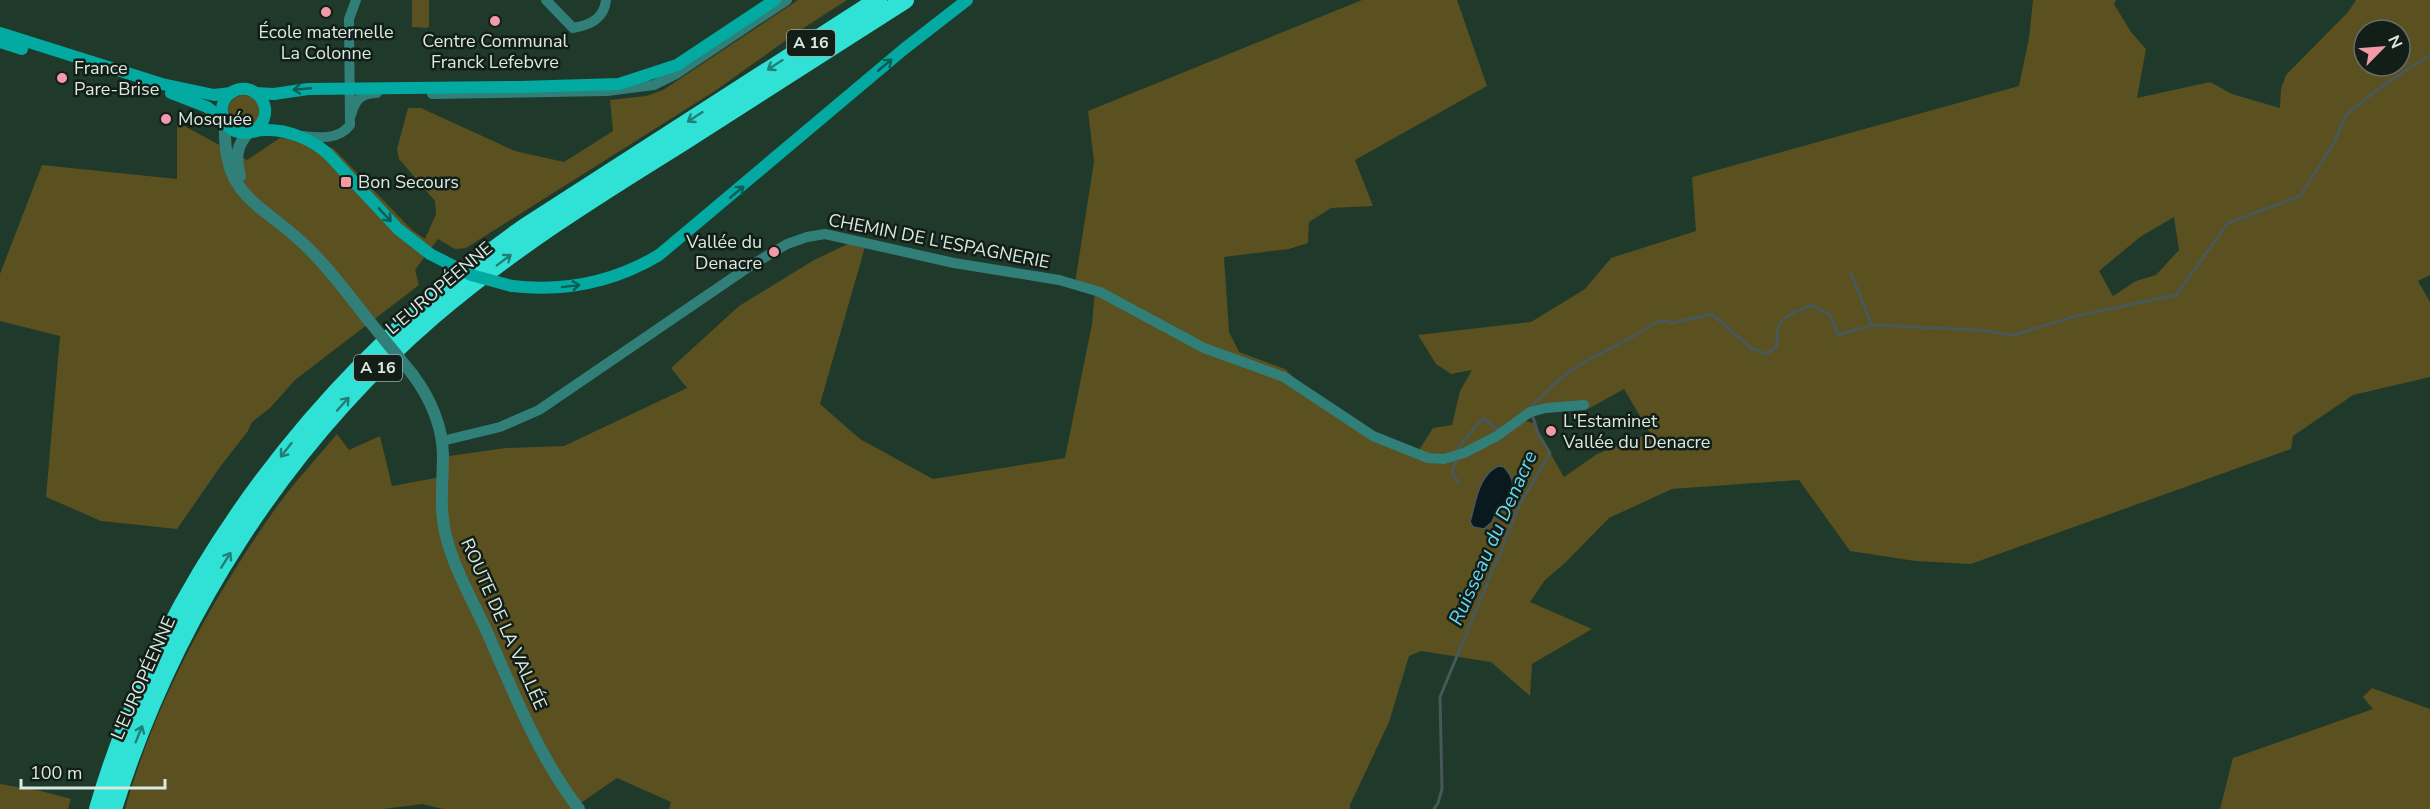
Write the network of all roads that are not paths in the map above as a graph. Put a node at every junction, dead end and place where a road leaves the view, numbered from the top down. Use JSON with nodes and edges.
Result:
{"nodes":[{"id":1,"x":356,"y":0,"type":"edge"},
{"id":2,"x":546,"y":0,"type":"edge"},
{"id":3,"x":606,"y":0,"type":"edge"},
{"id":4,"x":775,"y":0,"type":"edge"},
{"id":5,"x":787,"y":0,"type":"edge"},
{"id":6,"x":878,"y":0,"type":"edge"},
{"id":7,"x":905,"y":0,"type":"edge"},
{"id":8,"x":920,"y":0,"type":"edge"},
{"id":9,"x":967,"y":0,"type":"edge"},
{"id":10,"x":0,"y":33,"type":"edge"},
{"id":11,"x":0,"y":42,"type":"edge"},
{"id":12,"x":800,"y":67,"type":"junction"},
{"id":13,"x":350,"y":88,"type":"junction"},
{"id":14,"x":231,"y":93,"type":"junction"},
{"id":15,"x":255,"y":93,"type":"junction"},
{"id":16,"x":351,"y":115,"type":"junction"},
{"id":17,"x":224,"y":122,"type":"junction"},
{"id":18,"x":252,"y":131,"type":"junction"},
{"id":19,"x":296,"y":136,"type":"junction"},
{"id":20,"x":267,"y":213,"type":"junction"},
{"id":21,"x":1584,"y":405,"type":"dead end"},
{"id":22,"x":442,"y":441,"type":"junction"},
{"id":23,"x":98,"y":809,"type":"edge"},
{"id":24,"x":113,"y":809,"type":"edge"},
{"id":25,"x":579,"y":809,"type":"edge"}],
"edges":[{"from":1,"to":13,"type":"street"},
{"from":2,"to":3,"type":"street"},
{"from":4,"to":13,"type":"main road"},
{"from":5,"to":16,"type":"street"},
{"from":6,"to":23,"type":"highway","name":"L'EUROPÉENNE","number":"A 16","one_way":true},
{"from":7,"to":12,"type":"highway","name":"L'EUROPÉENNE","number":"A 16"},
{"from":8,"to":12,"type":"highway"},
{"from":19,"to":9,"type":"main road","one_way":true,"bridge":true},
{"from":10,"to":14,"type":"main road"},
{"from":11,"to":17,"type":"main road"},
{"from":24,"to":12,"type":"highway","name":"L'EUROPÉENNE","number":"A 16","one_way":true},
{"from":13,"to":15,"type":"main road","one_way":true},
{"from":13,"to":16,"type":"street"},
{"from":14,"to":15,"type":"main road"},
{"from":14,"to":17,"type":"main road"},
{"from":15,"to":18,"type":"main road"},
{"from":16,"to":19,"type":"street"},
{"from":17,"to":18,"type":"main road"},
{"from":17,"to":20,"type":"street"},
{"from":18,"to":19,"type":"main road"},
{"from":18,"to":20,"type":"street"},
{"from":20,"to":22,"type":"street","name":"ROUTE DE LA VALLÉE","bridge":true},
{"from":21,"to":22,"type":"street","name":"CHEMIN DE L'ESPAGNERIE"},
{"from":22,"to":25,"type":"street","name":"ROUTE DE LA VALLÉE"}]}
